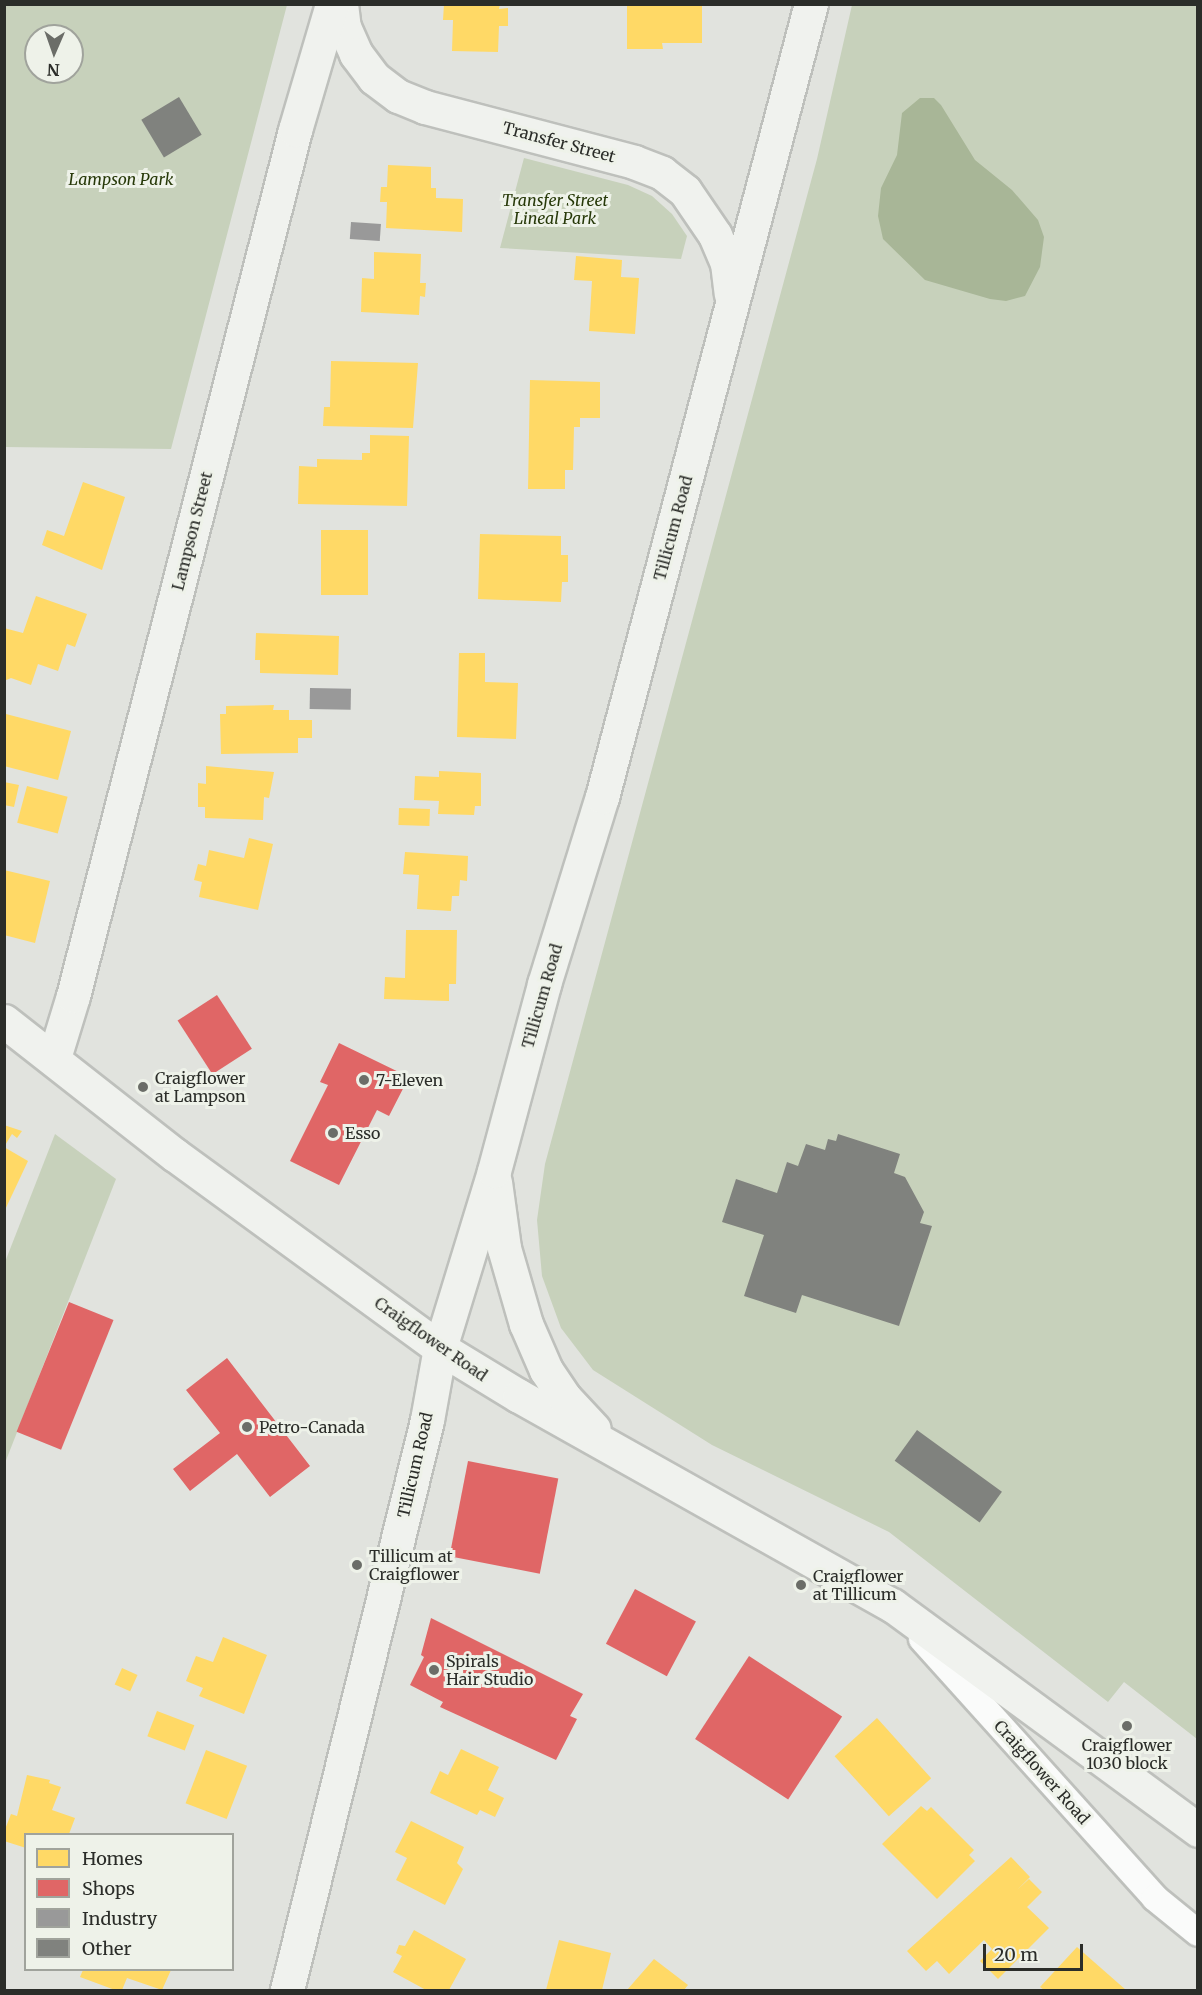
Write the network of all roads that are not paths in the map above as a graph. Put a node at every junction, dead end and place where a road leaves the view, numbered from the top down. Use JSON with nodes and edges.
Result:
{"nodes":[{"id":1,"x":332,"y":4,"type":"edge"},
{"id":2,"x":341,"y":4,"type":"edge"},
{"id":3,"x":811,"y":4,"type":"edge"},
{"id":4,"x":727,"y":322,"type":"junction"},
{"id":5,"x":4,"y":1021,"type":"edge"},
{"id":6,"x":54,"y":1058,"type":"junction"},
{"id":7,"x":493,"y":1174,"type":"junction"},
{"id":8,"x":440,"y":1348,"type":"junction"},
{"id":9,"x":655,"y":1471,"type":"junction"},
{"id":10,"x":891,"y":1605,"type":"junction"},
{"id":11,"x":1197,"y":1830,"type":"edge"},
{"id":12,"x":1197,"y":1933,"type":"edge"},
{"id":13,"x":287,"y":1990,"type":"edge"}],
"edges":[{"from":1,"to":6,"type":"main road","name":"Lampson Street"},
{"from":2,"to":4,"type":"main road","name":"Transfer Street"},
{"from":3,"to":4,"type":"main road","name":"Tillicum Road"},
{"from":4,"to":7,"type":"main road","name":"Tillicum Road"},
{"from":5,"to":6,"type":"main road","name":"Craigflower Road"},
{"from":6,"to":8,"type":"main road","name":"Craigflower Road"},
{"from":7,"to":8,"type":"main road","name":"Tillicum Road"},
{"from":7,"to":9,"type":"main road"},
{"from":8,"to":9,"type":"main road","name":"Craigflower Road"},
{"from":8,"to":13,"type":"main road","name":"Tillicum Road"},
{"from":9,"to":10,"type":"main road","name":"Craigflower Road"},
{"from":10,"to":11,"type":"main road","name":"Craigflower Road"},
{"from":10,"to":12,"type":"street","name":"Craigflower Road"}]}
